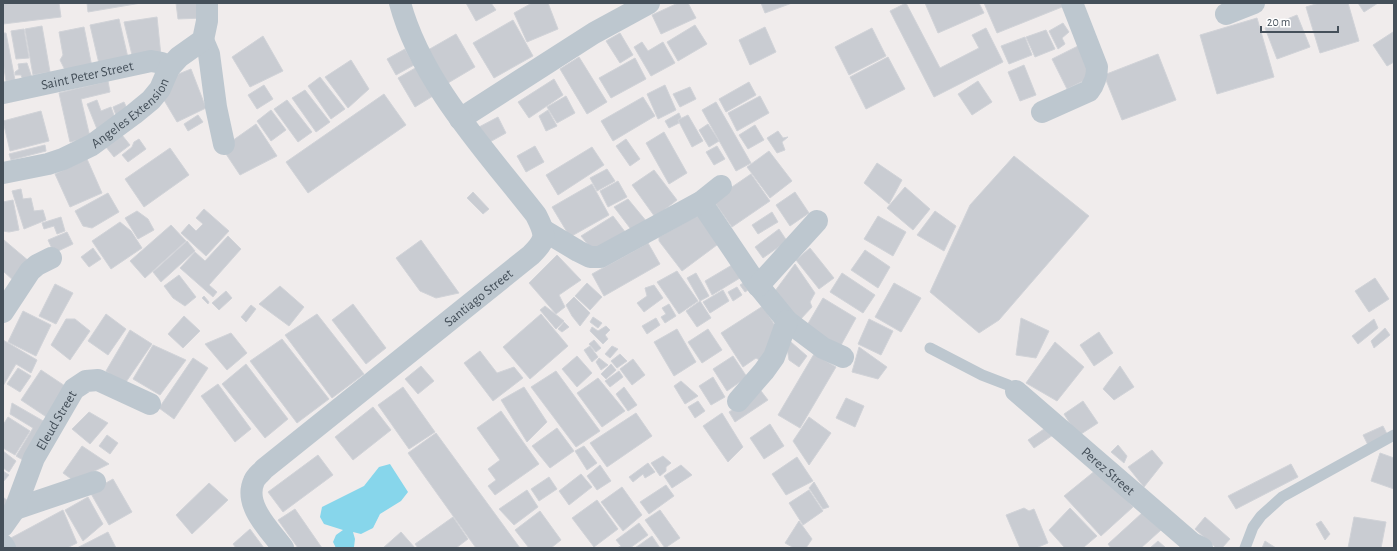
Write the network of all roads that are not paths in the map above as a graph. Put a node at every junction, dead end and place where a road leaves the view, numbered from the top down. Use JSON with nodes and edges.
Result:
{"nodes":[{"id":1,"x":207,"y":3,"type":"edge"},
{"id":2,"x":400,"y":3,"type":"edge"},
{"id":3,"x":649,"y":3,"type":"edge"},
{"id":4,"x":1072,"y":3,"type":"edge"},
{"id":5,"x":1254,"y":3,"type":"edge"},
{"id":6,"x":1226,"y":14,"type":"dead end"},
{"id":7,"x":203,"y":40,"type":"junction"},
{"id":8,"x":169,"y":68,"type":"junction"},
{"id":9,"x":3,"y":93,"type":"edge"},
{"id":10,"x":1042,"y":112,"type":"dead end"},
{"id":11,"x":460,"y":119,"type":"junction"},
{"id":12,"x":224,"y":144,"type":"dead end"},
{"id":13,"x":3,"y":173,"type":"edge"},
{"id":14,"x":721,"y":186,"type":"dead end"},
{"id":15,"x":701,"y":202,"type":"junction"},
{"id":16,"x":817,"y":221,"type":"dead end"},
{"id":17,"x":543,"y":230,"type":"junction"},
{"id":18,"x":51,"y":258,"type":"dead end"},
{"id":19,"x":758,"y":286,"type":"junction"},
{"id":20,"x":3,"y":312,"type":"edge"},
{"id":21,"x":787,"y":322,"type":"junction"},
{"id":22,"x":930,"y":348,"type":"dead end"},
{"id":23,"x":843,"y":357,"type":"dead end"},
{"id":24,"x":1016,"y":391,"type":"joint"},
{"id":25,"x":738,"y":401,"type":"dead end"},
{"id":26,"x":150,"y":404,"type":"dead end"},
{"id":27,"x":1394,"y":435,"type":"edge"},
{"id":28,"x":95,"y":482,"type":"dead end"},
{"id":29,"x":9,"y":517,"type":"edge"},
{"id":30,"x":3,"y":545,"type":"edge"},
{"id":31,"x":5,"y":548,"type":"edge"},
{"id":32,"x":283,"y":548,"type":"edge"},
{"id":33,"x":1202,"y":548,"type":"edge"},
{"id":34,"x":1245,"y":548,"type":"edge"}],
"edges":[{"from":1,"to":7,"type":"street"},
{"from":2,"to":11,"type":"street"},
{"from":3,"to":11,"type":"street"},
{"from":4,"to":10,"type":"street"},
{"from":5,"to":6,"type":"street"},
{"from":7,"to":8,"type":"street","name":"Angeles Extension"},
{"from":7,"to":12,"type":"street"},
{"from":8,"to":9,"type":"street","name":"Saint Peter Street"},
{"from":8,"to":13,"type":"street","name":"Angeles Extension"},
{"from":11,"to":17,"type":"street"},
{"from":14,"to":15,"type":"street"},
{"from":15,"to":17,"type":"street"},
{"from":15,"to":19,"type":"street"},
{"from":16,"to":19,"type":"street"},
{"from":17,"to":32,"type":"street","name":"Santiago Street"},
{"from":18,"to":20,"type":"street"},
{"from":19,"to":21,"type":"street"},
{"from":21,"to":23,"type":"street"},
{"from":21,"to":25,"type":"street"},
{"from":22,"to":24,"type":"lane"},
{"from":24,"to":33,"type":"street","name":"Perez Street"},
{"from":26,"to":29,"type":"street","name":"Eleud Street"},
{"from":27,"to":34,"type":"lane"},
{"from":28,"to":29,"type":"street"},
{"from":30,"to":31,"type":"street"}]}
